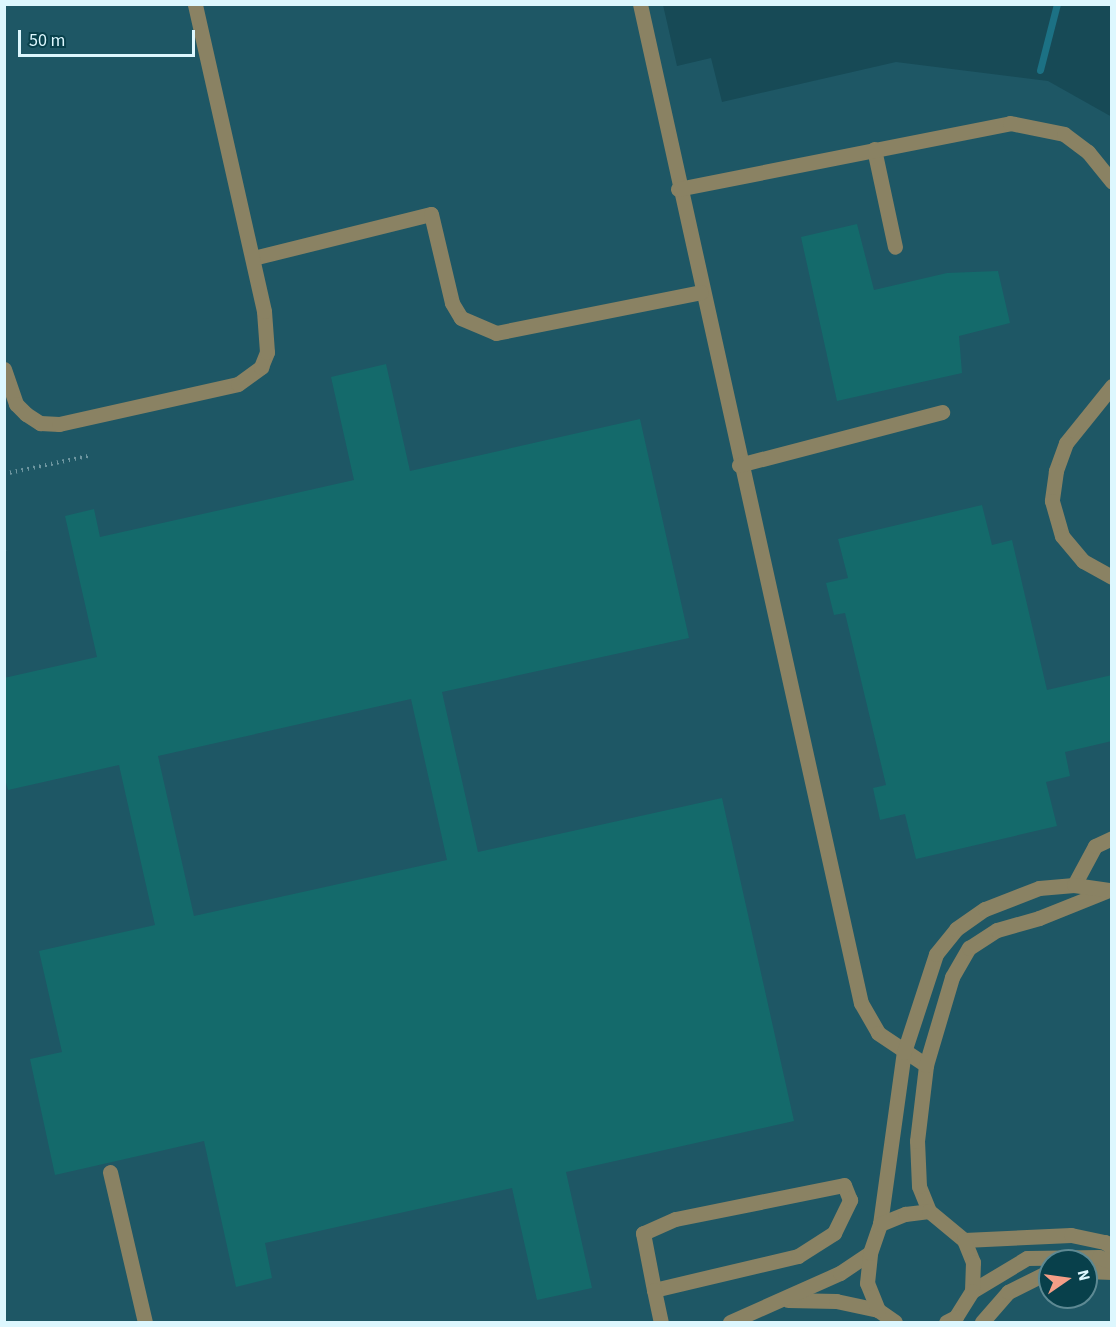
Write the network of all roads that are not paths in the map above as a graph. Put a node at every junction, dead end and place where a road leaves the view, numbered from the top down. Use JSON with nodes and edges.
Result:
{"nodes":[{"id":1,"x":195,"y":4,"type":"edge"},
{"id":2,"x":640,"y":4,"type":"edge"},
{"id":3,"x":874,"y":149,"type":"junction"},
{"id":4,"x":1112,"y":182,"type":"edge"},
{"id":5,"x":678,"y":189,"type":"junction"},
{"id":6,"x":895,"y":247,"type":"dead end"},
{"id":7,"x":253,"y":258,"type":"junction"},
{"id":8,"x":701,"y":292,"type":"junction"},
{"id":9,"x":4,"y":369,"type":"edge"},
{"id":10,"x":1112,"y":386,"type":"edge"},
{"id":11,"x":942,"y":412,"type":"dead end"},
{"id":12,"x":740,"y":465,"type":"junction"},
{"id":13,"x":1112,"y":577,"type":"edge"},
{"id":14,"x":1112,"y":838,"type":"edge"},
{"id":15,"x":1074,"y":885,"type":"junction"},
{"id":16,"x":1110,"y":890,"type":"edge"},
{"id":17,"x":904,"y":1052,"type":"junction"},
{"id":18,"x":926,"y":1065,"type":"junction"},
{"id":19,"x":110,"y":1172,"type":"dead end"},
{"id":20,"x":929,"y":1211,"type":"junction"},
{"id":21,"x":880,"y":1224,"type":"junction"},
{"id":22,"x":964,"y":1240,"type":"junction"},
{"id":23,"x":1112,"y":1248,"type":"edge"},
{"id":24,"x":870,"y":1253,"type":"junction"},
{"id":25,"x":1112,"y":1262,"type":"edge"},
{"id":26,"x":1038,"y":1277,"type":"edge"},
{"id":27,"x":654,"y":1290,"type":"junction"},
{"id":28,"x":972,"y":1291,"type":"junction"},
{"id":29,"x":785,"y":1300,"type":"junction"},
{"id":30,"x":878,"y":1310,"type":"junction"},
{"id":31,"x":145,"y":1323,"type":"edge"},
{"id":32,"x":661,"y":1323,"type":"edge"},
{"id":33,"x":729,"y":1323,"type":"edge"},
{"id":34,"x":895,"y":1323,"type":"edge"},
{"id":35,"x":946,"y":1323,"type":"edge"},
{"id":36,"x":982,"y":1323,"type":"edge"}],
"edges":[{"from":1,"to":7,"type":"lane"},
{"from":2,"to":5,"type":"lane"},
{"from":3,"to":4,"type":"lane"},
{"from":3,"to":5,"type":"lane"},
{"from":3,"to":6,"type":"lane"},
{"from":5,"to":8,"type":"lane"},
{"from":7,"to":8,"type":"lane"},
{"from":7,"to":9,"type":"lane"},
{"from":8,"to":12,"type":"lane"},
{"from":10,"to":13,"type":"lane"},
{"from":11,"to":12,"type":"lane"},
{"from":12,"to":17,"type":"lane"},
{"from":14,"to":15,"type":"lane"},
{"from":15,"to":16,"type":"lane"},
{"from":15,"to":17,"type":"lane"},
{"from":16,"to":18,"type":"lane"},
{"from":17,"to":18,"type":"lane"},
{"from":17,"to":21,"type":"lane"},
{"from":18,"to":20,"type":"lane"},
{"from":19,"to":31,"type":"lane"},
{"from":20,"to":21,"type":"lane"},
{"from":20,"to":22,"type":"lane"},
{"from":21,"to":24,"type":"lane"},
{"from":22,"to":23,"type":"lane"},
{"from":22,"to":28,"type":"lane"},
{"from":24,"to":29,"type":"lane"},
{"from":24,"to":30,"type":"lane"},
{"from":25,"to":28,"type":"lane"},
{"from":26,"to":36,"type":"lane"},
{"from":27,"to":27,"type":"lane"},
{"from":27,"to":32,"type":"lane"},
{"from":28,"to":35,"type":"lane"},
{"from":29,"to":30,"type":"lane"},
{"from":29,"to":33,"type":"lane"},
{"from":30,"to":34,"type":"lane"}]}
